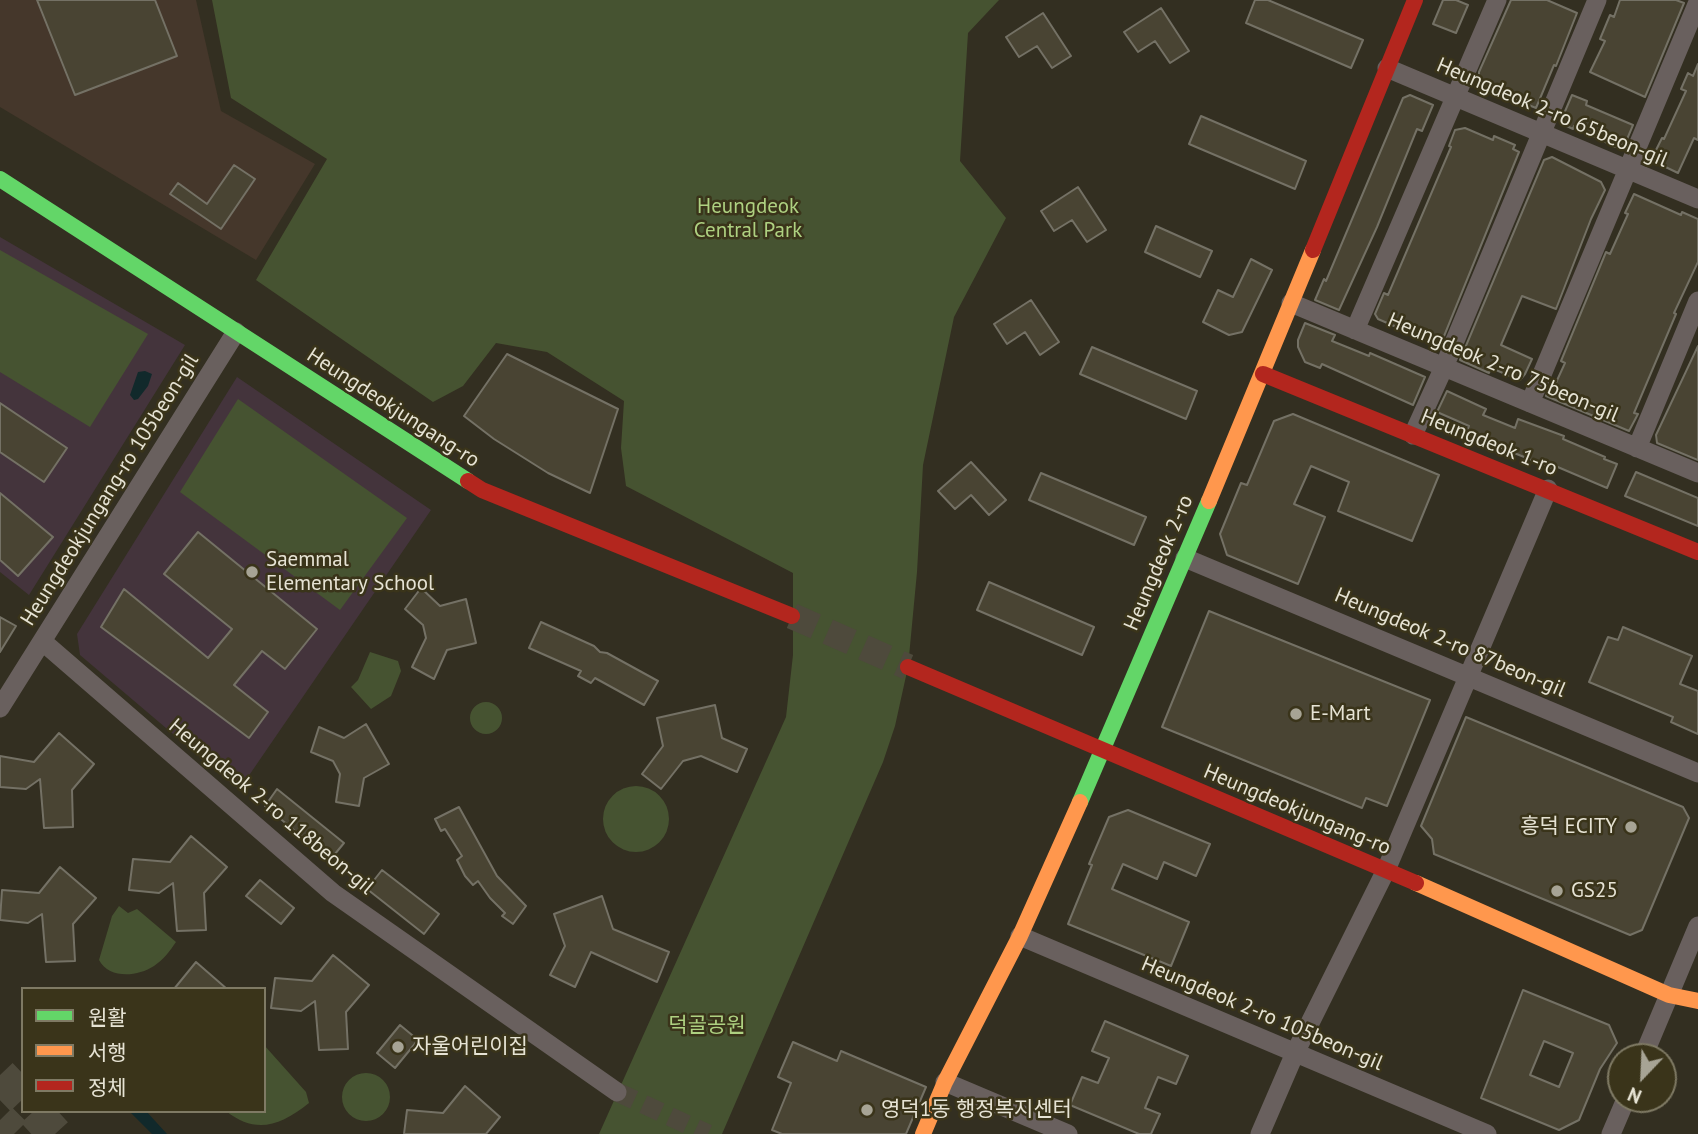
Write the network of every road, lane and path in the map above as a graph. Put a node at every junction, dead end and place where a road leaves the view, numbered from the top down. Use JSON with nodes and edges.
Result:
{"nodes":[{"id":1,"x":1415,"y":0,"type":"edge"},
{"id":2,"x":1497,"y":0,"type":"edge"},
{"id":3,"x":1597,"y":0,"type":"edge"},
{"id":4,"x":1698,"y":2,"type":"edge"},
{"id":5,"x":1387,"y":68,"type":"junction"},
{"id":6,"x":1456,"y":97,"type":"junction"},
{"id":7,"x":1541,"y":133,"type":"junction"},
{"id":8,"x":1629,"y":170,"type":"junction"},
{"id":9,"x":0,"y":179,"type":"edge"},
{"id":10,"x":1698,"y":199,"type":"edge"},
{"id":11,"x":1698,"y":302,"type":"edge"},
{"id":12,"x":1291,"y":303,"type":"junction"},
{"id":13,"x":1355,"y":330,"type":"junction"},
{"id":14,"x":236,"y":332,"type":"junction"},
{"id":15,"x":1444,"y":367,"type":"junction"},
{"id":16,"x":1262,"y":374,"type":"junction"},
{"id":17,"x":1530,"y":404,"type":"junction"},
{"id":18,"x":1413,"y":435,"type":"junction"},
{"id":19,"x":1637,"y":448,"type":"junction"},
{"id":20,"x":1698,"y":473,"type":"edge"},
{"id":21,"x":1548,"y":489,"type":"junction"},
{"id":22,"x":1698,"y":552,"type":"edge"},
{"id":23,"x":1185,"y":558,"type":"junction"},
{"id":24,"x":792,"y":616,"type":"tunnel mouth"},
{"id":25,"x":42,"y":641,"type":"junction"},
{"id":26,"x":908,"y":667,"type":"tunnel mouth"},
{"id":27,"x":1469,"y":675,"type":"junction"},
{"id":28,"x":0,"y":708,"type":"edge"},
{"id":29,"x":1103,"y":750,"type":"junction"},
{"id":30,"x":1698,"y":773,"type":"edge"},
{"id":31,"x":1386,"y":870,"type":"junction"},
{"id":32,"x":1698,"y":926,"type":"edge"},
{"id":33,"x":1020,"y":936,"type":"junction"},
{"id":34,"x":1670,"y":995,"type":"junction"},
{"id":35,"x":1698,"y":1001,"type":"edge"},
{"id":36,"x":1698,"y":1016,"type":"edge"},
{"id":37,"x":1649,"y":1043,"type":"edge"},
{"id":38,"x":1295,"y":1053,"type":"junction"},
{"id":39,"x":946,"y":1082,"type":"junction"},
{"id":40,"x":617,"y":1092,"type":"tunnel mouth"},
{"id":41,"x":1620,"y":1113,"type":"edge"},
{"id":42,"x":923,"y":1134,"type":"edge"},
{"id":43,"x":1068,"y":1134,"type":"edge"},
{"id":44,"x":1260,"y":1134,"type":"edge"},
{"id":45,"x":1487,"y":1134,"type":"edge"},
{"id":46,"x":1611,"y":1134,"type":"edge"}],
"edges":[{"from":1,"to":5,"type":"street","name":"Heungdeok 2-ro"},
{"from":2,"to":6,"type":"street"},
{"from":3,"to":7,"type":"street"},
{"from":4,"to":8,"type":"street"},
{"from":5,"to":6,"type":"street","name":"Heungdeok 2-ro 65beon-gil"},
{"from":5,"to":12,"type":"street","name":"Heungdeok 2-ro"},
{"from":6,"to":7,"type":"street","name":"Heungdeok 2-ro 65beon-gil"},
{"from":6,"to":13,"type":"street"},
{"from":7,"to":8,"type":"street","name":"Heungdeok 2-ro 65beon-gil"},
{"from":7,"to":15,"type":"street"},
{"from":8,"to":10,"type":"street","name":"Heungdeok 2-ro 65beon-gil"},
{"from":8,"to":17,"type":"street"},
{"from":9,"to":14,"type":"street","name":"Heungdeokjungang-ro"},
{"from":11,"to":19,"type":"street"},
{"from":12,"to":13,"type":"street","name":"Heungdeok 2-ro 75beon-gil"},
{"from":12,"to":16,"type":"street","name":"Heungdeok 2-ro"},
{"from":13,"to":15,"type":"street","name":"Heungdeok 2-ro 75beon-gil"},
{"from":14,"to":24,"type":"street","name":"Heungdeokjungang-ro"},
{"from":14,"to":25,"type":"street","name":"Heungdeokjungang-ro 105beon-gil"},
{"from":15,"to":17,"type":"street","name":"Heungdeok 2-ro 75beon-gil"},
{"from":15,"to":18,"type":"street"},
{"from":16,"to":18,"type":"street","name":"Heungdeok 1-ro"},
{"from":16,"to":23,"type":"street","name":"Heungdeok 2-ro"},
{"from":17,"to":19,"type":"street","name":"Heungdeok 2-ro 75beon-gil"},
{"from":18,"to":21,"type":"street","name":"Heungdeok 1-ro"},
{"from":19,"to":20,"type":"street","name":"Heungdeok 2-ro 75beon-gil"},
{"from":21,"to":22,"type":"street","name":"Heungdeok 1-ro"},
{"from":21,"to":27,"type":"street"},
{"from":23,"to":27,"type":"street","name":"Heungdeok 2-ro 87beon-gil"},
{"from":23,"to":29,"type":"street","name":"Heungdeok 2-ro"},
{"from":25,"to":28,"type":"street","name":"Heungdeokjungang-ro 105beon-gil"},
{"from":25,"to":40,"type":"street","name":"Heungdeok 2-ro 118beon-gil"},
{"from":26,"to":29,"type":"street","name":"Heungdeokjungang-ro"},
{"from":27,"to":30,"type":"street","name":"Heungdeok 2-ro 87beon-gil"},
{"from":27,"to":31,"type":"street"},
{"from":29,"to":31,"type":"street","name":"Heungdeokjungang-ro"},
{"from":29,"to":33,"type":"street","name":"Heungdeok 2-ro"},
{"from":31,"to":34,"type":"street","name":"Heungdeokjungang-ro"},
{"from":31,"to":38,"type":"street"},
{"from":32,"to":34,"type":"street"},
{"from":33,"to":38,"type":"street","name":"Heungdeok 2-ro 105beon-gil"},
{"from":33,"to":39,"type":"street","name":"Heungdeok 2-ro"},
{"from":34,"to":35,"type":"street","name":"Heungdeokjungang-ro"},
{"from":34,"to":36,"type":"street","name":"Heungdeokjungang-ro"},
{"from":34,"to":37,"type":"street"},
{"from":38,"to":44,"type":"street"},
{"from":38,"to":45,"type":"street","name":"Heungdeok 2-ro 105beon-gil"},
{"from":39,"to":42,"type":"street","name":"Heungdeok 2-ro"},
{"from":39,"to":43,"type":"street"},
{"from":41,"to":46,"type":"street"}]}
